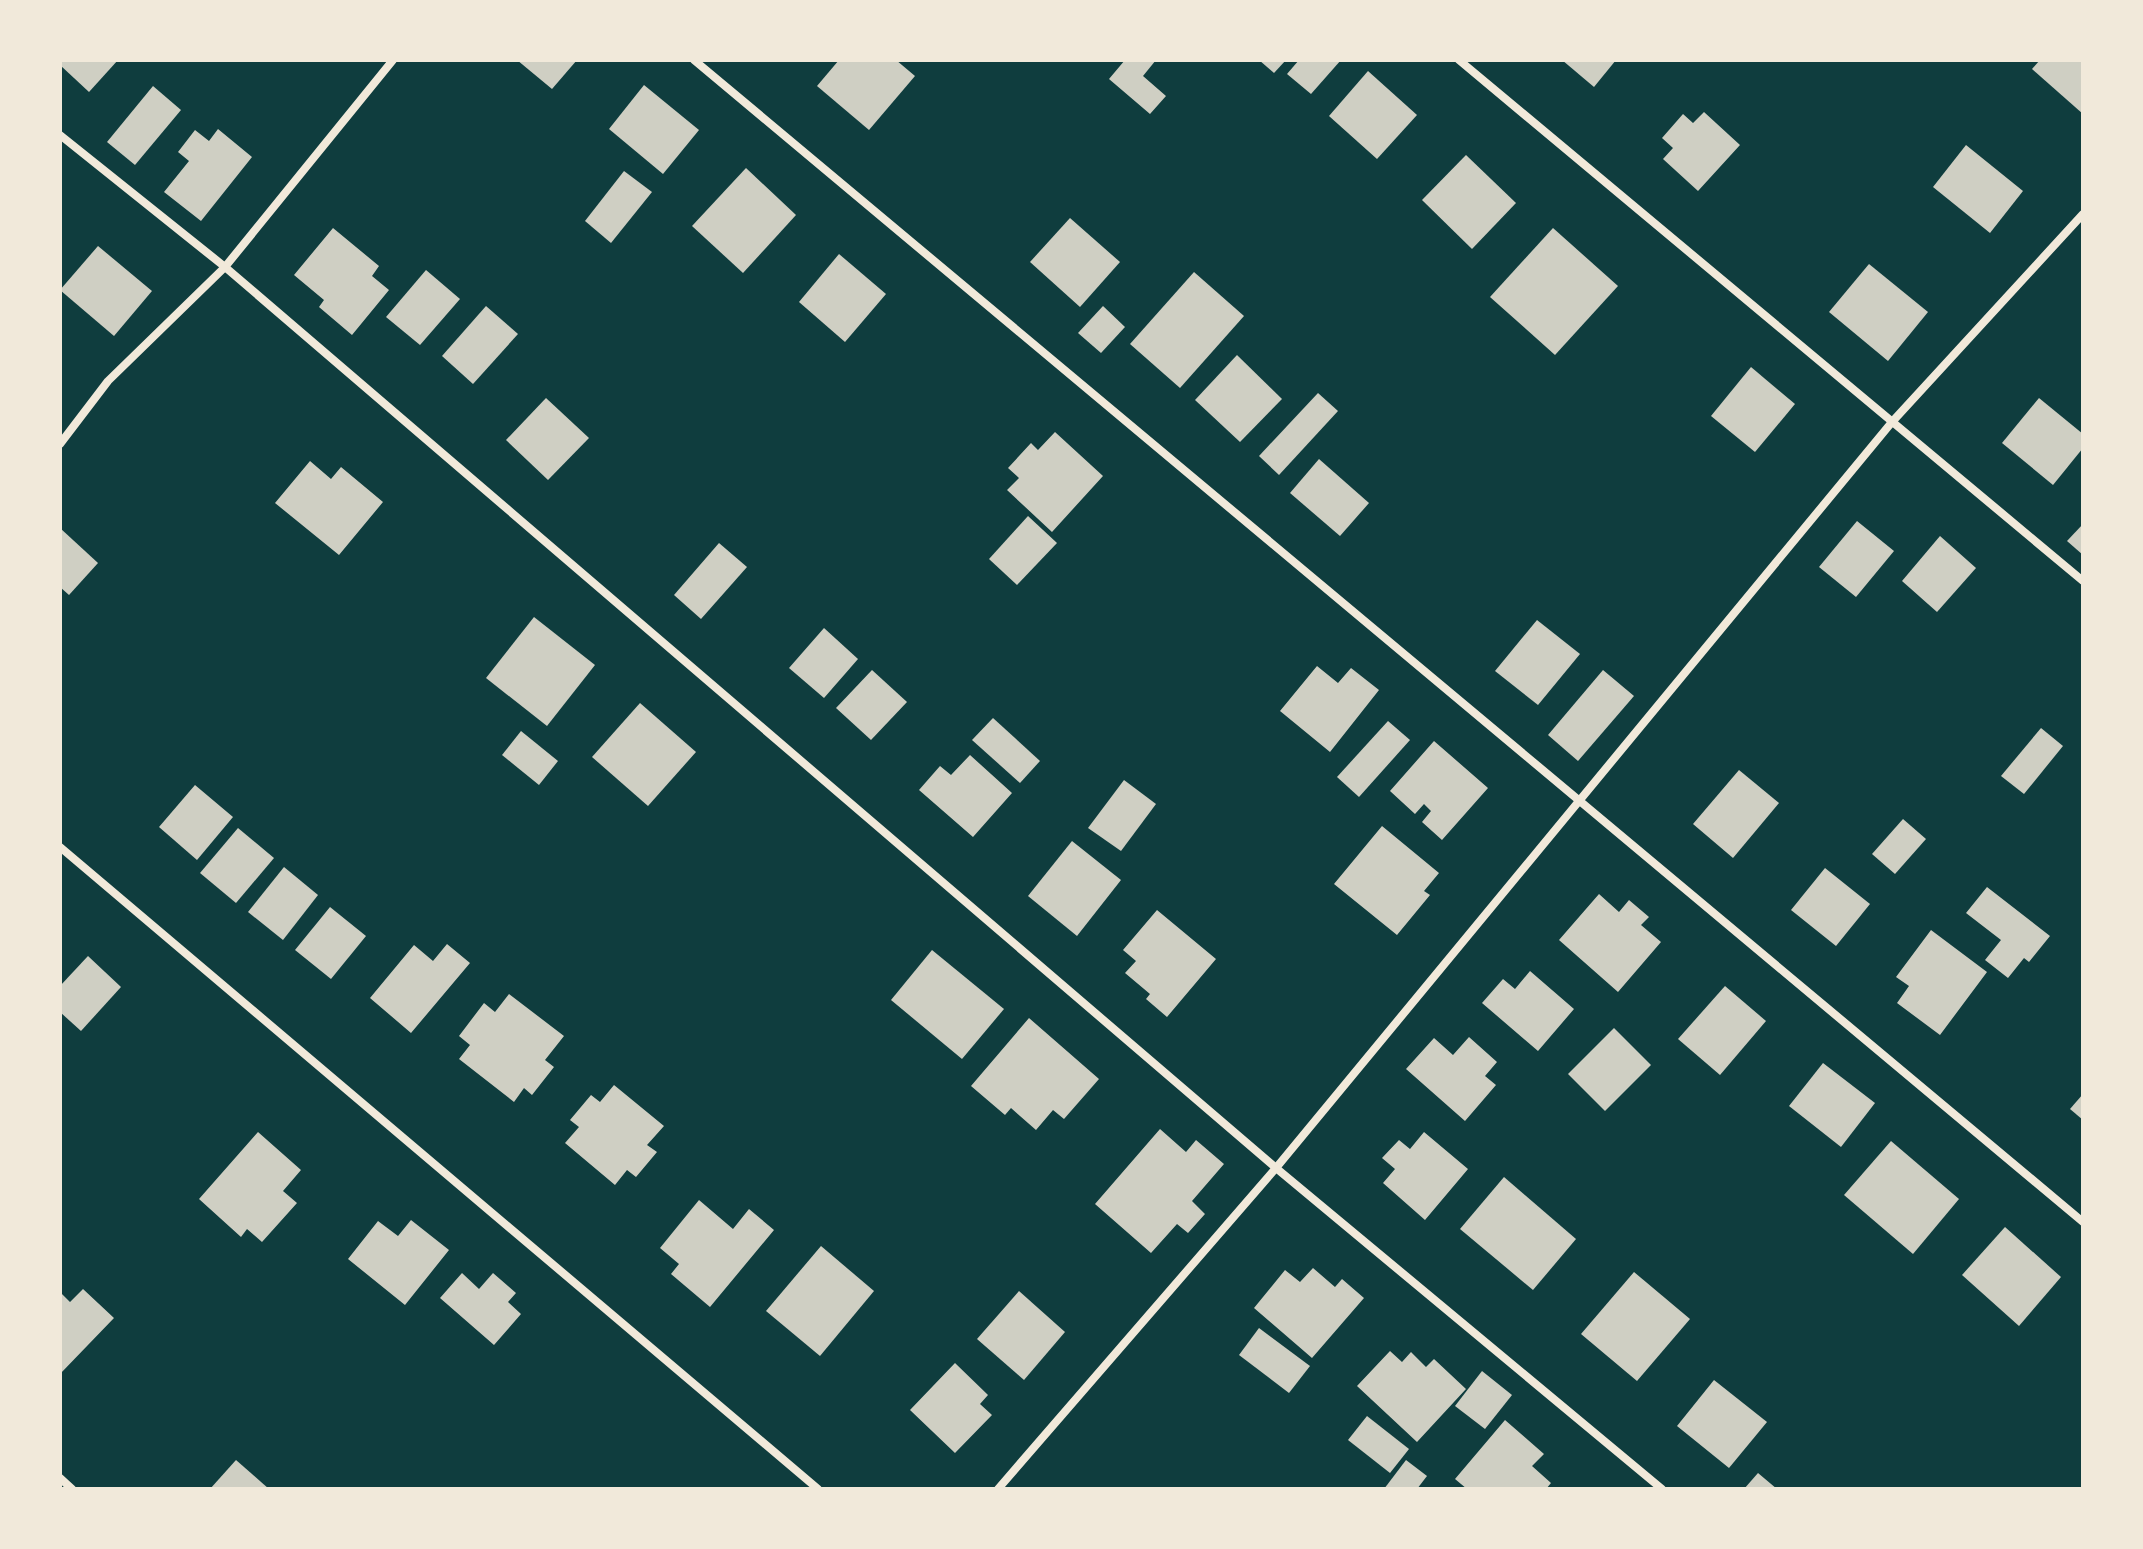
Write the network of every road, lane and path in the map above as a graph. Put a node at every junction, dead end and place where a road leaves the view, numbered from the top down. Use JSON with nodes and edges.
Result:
{"nodes":[{"id":1,"x":393,"y":60,"type":"edge"},
{"id":2,"x":694,"y":60,"type":"edge"},
{"id":3,"x":1459,"y":60,"type":"edge"},
{"id":4,"x":60,"y":135,"type":"edge"},
{"id":5,"x":2083,"y":214,"type":"edge"},
{"id":6,"x":225,"y":267,"type":"junction"},
{"id":7,"x":1892,"y":422,"type":"junction"},
{"id":8,"x":60,"y":444,"type":"edge"},
{"id":9,"x":2083,"y":581,"type":"edge"},
{"id":10,"x":1579,"y":801,"type":"junction"},
{"id":11,"x":60,"y":847,"type":"edge"},
{"id":12,"x":1276,"y":1168,"type":"junction"},
{"id":13,"x":2083,"y":1222,"type":"edge"},
{"id":14,"x":60,"y":1478,"type":"edge"},
{"id":15,"x":72,"y":1489,"type":"edge"},
{"id":16,"x":818,"y":1489,"type":"edge"},
{"id":17,"x":998,"y":1489,"type":"edge"},
{"id":18,"x":1662,"y":1489,"type":"edge"}],
"edges":[{"from":1,"to":6,"type":"street"},
{"from":2,"to":10,"type":"street"},
{"from":3,"to":7,"type":"street"},
{"from":4,"to":6,"type":"street"},
{"from":5,"to":7,"type":"street"},
{"from":6,"to":8,"type":"street"},
{"from":6,"to":12,"type":"street"},
{"from":7,"to":9,"type":"street"},
{"from":7,"to":10,"type":"street"},
{"from":10,"to":12,"type":"street"},
{"from":10,"to":13,"type":"street"},
{"from":11,"to":16,"type":"street"},
{"from":12,"to":17,"type":"street"},
{"from":12,"to":18,"type":"street"},
{"from":14,"to":15,"type":"street"}]}
